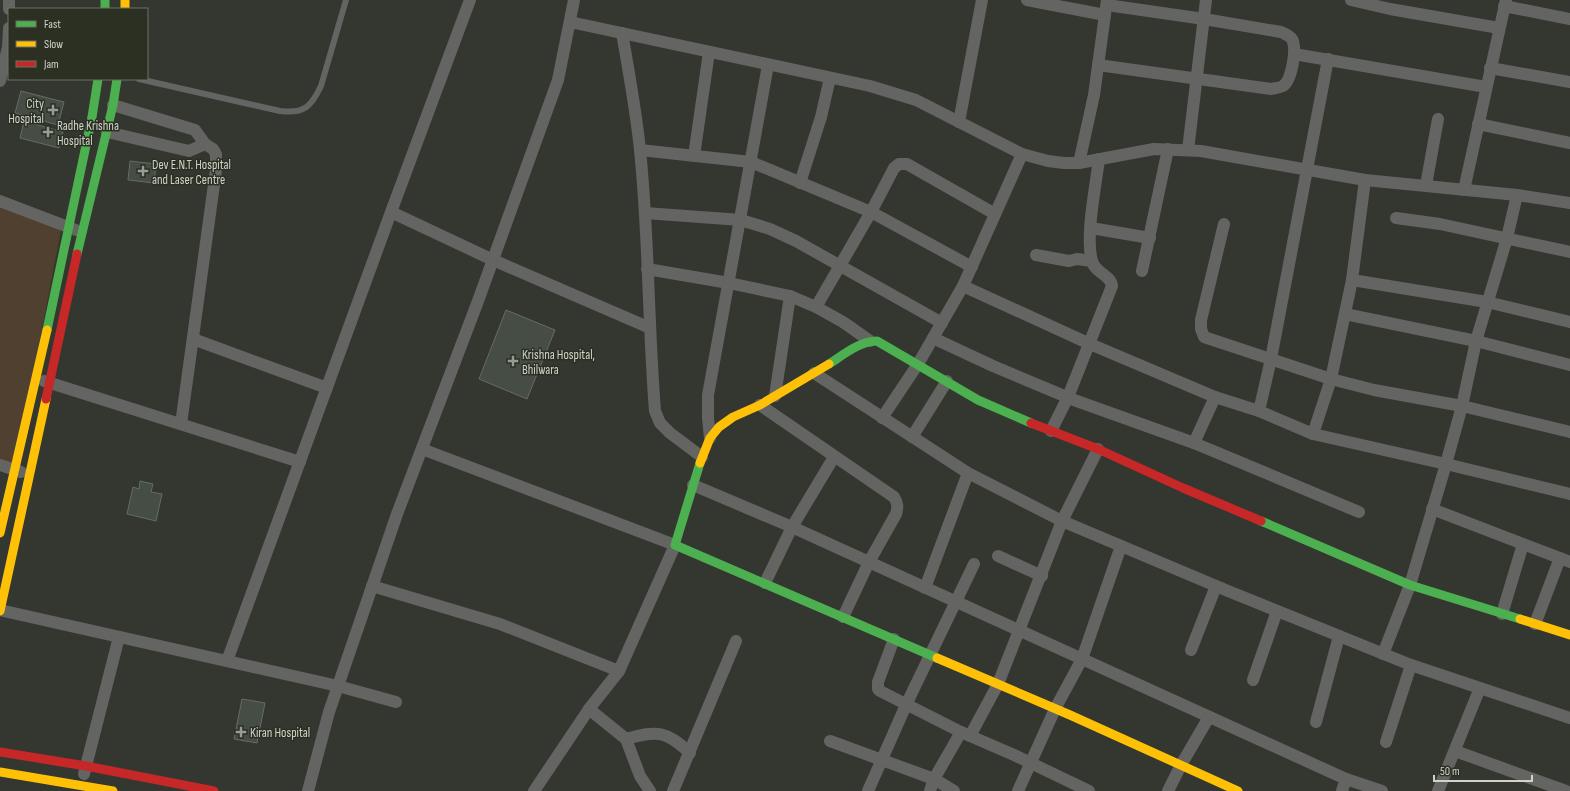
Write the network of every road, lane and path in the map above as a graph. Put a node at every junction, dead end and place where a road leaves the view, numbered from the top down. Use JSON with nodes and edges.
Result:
{"nodes":[{"id":1,"x":346,"y":0,"type":"edge"},
{"id":2,"x":470,"y":0,"type":"edge"},
{"id":3,"x":574,"y":0,"type":"edge"},
{"id":4,"x":982,"y":0,"type":"edge"},
{"id":5,"x":1027,"y":0,"type":"edge"},
{"id":6,"x":1206,"y":0,"type":"edge"},
{"id":7,"x":1351,"y":0,"type":"edge"},
{"id":8,"x":1505,"y":3,"type":"edge"},
{"id":9,"x":1106,"y":7,"type":"edge"},
{"id":10,"x":1204,"y":19,"type":"junction"},
{"id":11,"x":1570,"y":19,"type":"edge"},
{"id":12,"x":570,"y":22,"type":"junction"},
{"id":13,"x":1499,"y":28,"type":"junction"},
{"id":14,"x":622,"y":33,"type":"junction"},
{"id":15,"x":8,"y":47,"type":"edge"},
{"id":16,"x":709,"y":52,"type":"junction"},
{"id":17,"x":1294,"y":54,"type":"junction"},
{"id":18,"x":1328,"y":59,"type":"junction"},
{"id":19,"x":768,"y":65,"type":"junction"},
{"id":20,"x":1098,"y":65,"type":"junction"},
{"id":21,"x":1490,"y":68,"type":"junction"},
{"id":22,"x":830,"y":78,"type":"junction"},
{"id":23,"x":1197,"y":79,"type":"junction"},
{"id":24,"x":98,"y":80,"type":"edge"},
{"id":25,"x":117,"y":80,"type":"edge"},
{"id":26,"x":143,"y":80,"type":"edge"},
{"id":27,"x":0,"y":81,"type":"edge"},
{"id":28,"x":1570,"y":82,"type":"edge"},
{"id":29,"x":1486,"y":87,"type":"junction"},
{"id":30,"x":113,"y":105,"type":"junction"},
{"id":31,"x":1438,"y":119,"type":"dead end"},
{"id":32,"x":959,"y":122,"type":"junction"},
{"id":33,"x":1478,"y":124,"type":"junction"},
{"id":34,"x":107,"y":132,"type":"junction"},
{"id":35,"x":1570,"y":143,"type":"edge"},
{"id":36,"x":205,"y":144,"type":"junction"},
{"id":37,"x":1168,"y":149,"type":"junction"},
{"id":38,"x":640,"y":150,"type":"junction"},
{"id":39,"x":1188,"y":150,"type":"junction"},
{"id":40,"x":1022,"y":154,"type":"junction"},
{"id":41,"x":694,"y":156,"type":"junction"},
{"id":42,"x":1099,"y":159,"type":"junction"},
{"id":43,"x":751,"y":162,"type":"junction"},
{"id":44,"x":1079,"y":163,"type":"junction"},
{"id":45,"x":1307,"y":171,"type":"junction"},
{"id":46,"x":1365,"y":180,"type":"junction"},
{"id":47,"x":800,"y":183,"type":"junction"},
{"id":48,"x":1426,"y":185,"type":"junction"},
{"id":49,"x":1464,"y":190,"type":"junction"},
{"id":50,"x":1516,"y":196,"type":"junction"},
{"id":51,"x":0,"y":201,"type":"edge"},
{"id":52,"x":1570,"y":203,"type":"edge"},
{"id":53,"x":391,"y":212,"type":"junction"},
{"id":54,"x":871,"y":212,"type":"junction"},
{"id":55,"x":645,"y":213,"type":"junction"},
{"id":56,"x":995,"y":214,"type":"junction"},
{"id":57,"x":1396,"y":218,"type":"dead end"},
{"id":58,"x":741,"y":220,"type":"junction"},
{"id":59,"x":1224,"y":224,"type":"dead end"},
{"id":60,"x":69,"y":228,"type":"junction"},
{"id":61,"x":1091,"y":228,"type":"junction"},
{"id":62,"x":82,"y":233,"type":"junction"},
{"id":63,"x":1150,"y":238,"type":"junction"},
{"id":64,"x":1507,"y":238,"type":"junction"},
{"id":65,"x":1570,"y":252,"type":"edge"},
{"id":66,"x":1036,"y":255,"type":"dead end"},
{"id":67,"x":493,"y":260,"type":"junction"},
{"id":68,"x":1092,"y":261,"type":"junction"},
{"id":69,"x":840,"y":266,"type":"junction"},
{"id":70,"x":972,"y":267,"type":"junction"},
{"id":71,"x":647,"y":269,"type":"junction"},
{"id":72,"x":1142,"y":271,"type":"dead end"},
{"id":73,"x":1352,"y":280,"type":"junction"},
{"id":74,"x":729,"y":283,"type":"junction"},
{"id":75,"x":963,"y":286,"type":"junction"},
{"id":76,"x":790,"y":296,"type":"junction"},
{"id":77,"x":1487,"y":302,"type":"junction"},
{"id":78,"x":816,"y":307,"type":"junction"},
{"id":79,"x":1345,"y":314,"type":"junction"},
{"id":80,"x":1570,"y":322,"type":"edge"},
{"id":81,"x":942,"y":323,"type":"junction"},
{"id":82,"x":650,"y":328,"type":"junction"},
{"id":83,"x":933,"y":338,"type":"junction"},
{"id":84,"x":193,"y":339,"type":"junction"},
{"id":85,"x":870,"y":341,"type":"junction"},
{"id":86,"x":1476,"y":341,"type":"junction"},
{"id":87,"x":1090,"y":344,"type":"junction"},
{"id":88,"x":1271,"y":359,"type":"junction"},
{"id":89,"x":918,"y":364,"type":"junction"},
{"id":90,"x":1570,"y":365,"type":"edge"},
{"id":91,"x":814,"y":373,"type":"junction"},
{"id":92,"x":35,"y":379,"type":"junction"},
{"id":93,"x":1331,"y":379,"type":"junction"},
{"id":94,"x":947,"y":381,"type":"junction"},
{"id":95,"x":50,"y":382,"type":"junction"},
{"id":96,"x":326,"y":388,"type":"junction"},
{"id":97,"x":775,"y":396,"type":"junction"},
{"id":98,"x":1068,"y":397,"type":"junction"},
{"id":99,"x":1215,"y":397,"type":"junction"},
{"id":100,"x":760,"y":405,"type":"junction"},
{"id":101,"x":1462,"y":406,"type":"junction"},
{"id":102,"x":1259,"y":411,"type":"junction"},
{"id":103,"x":882,"y":418,"type":"junction"},
{"id":104,"x":181,"y":424,"type":"junction"},
{"id":105,"x":1051,"y":431,"type":"junction"},
{"id":106,"x":1570,"y":432,"type":"edge"},
{"id":107,"x":1313,"y":434,"type":"junction"},
{"id":108,"x":912,"y":437,"type":"junction"},
{"id":109,"x":710,"y":438,"type":"junction"},
{"id":110,"x":1194,"y":443,"type":"junction"},
{"id":111,"x":422,"y":448,"type":"junction"},
{"id":112,"x":1098,"y":449,"type":"junction"},
{"id":113,"x":702,"y":457,"type":"junction"},
{"id":114,"x":834,"y":457,"type":"junction"},
{"id":115,"x":300,"y":462,"type":"junction"},
{"id":116,"x":1446,"y":464,"type":"junction"},
{"id":117,"x":0,"y":465,"type":"edge"},
{"id":118,"x":15,"y":470,"type":"junction"},
{"id":119,"x":968,"y":474,"type":"junction"},
{"id":120,"x":29,"y":475,"type":"junction"},
{"id":121,"x":693,"y":485,"type":"junction"},
{"id":122,"x":1570,"y":494,"type":"edge"},
{"id":123,"x":1432,"y":509,"type":"junction"},
{"id":124,"x":1359,"y":512,"type":"dead end"},
{"id":125,"x":1062,"y":521,"type":"junction"},
{"id":126,"x":792,"y":527,"type":"junction"},
{"id":127,"x":0,"y":533,"type":"edge"},
{"id":128,"x":1524,"y":544,"type":"junction"},
{"id":129,"x":675,"y":545,"type":"junction"},
{"id":130,"x":1121,"y":546,"type":"junction"},
{"id":131,"x":998,"y":556,"type":"dead end"},
{"id":132,"x":1565,"y":560,"type":"edge"},
{"id":133,"x":869,"y":562,"type":"junction"},
{"id":134,"x":974,"y":564,"type":"dead end"},
{"id":135,"x":1042,"y":576,"type":"junction"},
{"id":136,"x":765,"y":583,"type":"junction"},
{"id":137,"x":1410,"y":585,"type":"junction"},
{"id":138,"x":372,"y":586,"type":"junction"},
{"id":139,"x":1216,"y":586,"type":"junction"},
{"id":140,"x":925,"y":588,"type":"junction"},
{"id":141,"x":956,"y":602,"type":"junction"},
{"id":142,"x":0,"y":610,"type":"edge"},
{"id":143,"x":1277,"y":611,"type":"junction"},
{"id":144,"x":1502,"y":614,"type":"junction"},
{"id":145,"x":842,"y":617,"type":"junction"},
{"id":146,"x":1535,"y":624,"type":"junction"},
{"id":147,"x":1018,"y":630,"type":"junction"},
{"id":148,"x":1570,"y":635,"type":"edge"},
{"id":149,"x":1339,"y":636,"type":"junction"},
{"id":150,"x":118,"y":637,"type":"junction"},
{"id":151,"x":894,"y":639,"type":"junction"},
{"id":152,"x":736,"y":641,"type":"dead end"},
{"id":153,"x":1191,"y":650,"type":"dead end"},
{"id":154,"x":930,"y":654,"type":"junction"},
{"id":155,"x":1383,"y":654,"type":"junction"},
{"id":156,"x":1082,"y":659,"type":"junction"},
{"id":157,"x":227,"y":661,"type":"junction"},
{"id":158,"x":1411,"y":665,"type":"junction"},
{"id":159,"x":619,"y":671,"type":"junction"},
{"id":160,"x":1253,"y":680,"type":"dead end"},
{"id":161,"x":998,"y":684,"type":"junction"},
{"id":162,"x":338,"y":686,"type":"junction"},
{"id":163,"x":1480,"y":688,"type":"junction"},
{"id":164,"x":396,"y":702,"type":"dead end"},
{"id":165,"x":906,"y":705,"type":"junction"},
{"id":166,"x":589,"y":709,"type":"junction"},
{"id":167,"x":1055,"y":709,"type":"junction"},
{"id":168,"x":1209,"y":717,"type":"junction"},
{"id":169,"x":1570,"y":718,"type":"edge"},
{"id":170,"x":1316,"y":722,"type":"dead end"},
{"id":171,"x":966,"y":734,"type":"junction"},
{"id":172,"x":626,"y":739,"type":"junction"},
{"id":173,"x":830,"y":741,"type":"dead end"},
{"id":174,"x":1386,"y":742,"type":"dead end"},
{"id":175,"x":1455,"y":751,"type":"junction"},
{"id":176,"x":0,"y":752,"type":"edge"},
{"id":177,"x":690,"y":753,"type":"junction"},
{"id":178,"x":881,"y":760,"type":"junction"},
{"id":179,"x":1030,"y":763,"type":"junction"},
{"id":180,"x":1180,"y":765,"type":"junction"},
{"id":181,"x":86,"y":766,"type":"junction"},
{"id":182,"x":0,"y":772,"type":"edge"},
{"id":183,"x":1346,"y":779,"type":"junction"},
{"id":184,"x":82,"y":785,"type":"junction"},
{"id":185,"x":932,"y":785,"type":"edge"},
{"id":186,"x":189,"y":789,"type":"edge"},
{"id":187,"x":113,"y":791,"type":"edge"},
{"id":188,"x":214,"y":791,"type":"edge"},
{"id":189,"x":308,"y":791,"type":"edge"},
{"id":190,"x":534,"y":791,"type":"edge"},
{"id":191,"x":650,"y":791,"type":"edge"},
{"id":192,"x":674,"y":791,"type":"edge"},
{"id":193,"x":868,"y":791,"type":"edge"},
{"id":194,"x":954,"y":791,"type":"edge"},
{"id":195,"x":1018,"y":791,"type":"edge"},
{"id":196,"x":1089,"y":791,"type":"edge"},
{"id":197,"x":1168,"y":791,"type":"edge"},
{"id":198,"x":1238,"y":791,"type":"edge"},
{"id":199,"x":1342,"y":791,"type":"edge"},
{"id":200,"x":1382,"y":791,"type":"edge"},
{"id":201,"x":1438,"y":791,"type":"edge"},
{"id":202,"x":1566,"y":791,"type":"edge"}],
"edges":[{"from":1,"to":26,"type":"lane"},
{"from":2,"to":53,"type":"street"},
{"from":3,"to":12,"type":"street"},
{"from":4,"to":32,"type":"street"},
{"from":5,"to":9,"type":"street"},
{"from":6,"to":10,"type":"street"},
{"from":7,"to":13,"type":"street"},
{"from":8,"to":11,"type":"street"},
{"from":8,"to":13,"type":"street"},
{"from":9,"to":10,"type":"street"},
{"from":9,"to":20,"type":"street"},
{"from":10,"to":17,"type":"street"},
{"from":10,"to":23,"type":"street"},
{"from":12,"to":14,"type":"street"},
{"from":12,"to":67,"type":"street"},
{"from":13,"to":21,"type":"street"},
{"from":14,"to":16,"type":"street"},
{"from":14,"to":38,"type":"street"},
{"from":15,"to":27,"type":"street"},
{"from":16,"to":19,"type":"street"},
{"from":16,"to":41,"type":"street"},
{"from":17,"to":18,"type":"street"},
{"from":17,"to":23,"type":"street"},
{"from":18,"to":29,"type":"street"},
{"from":18,"to":45,"type":"street"},
{"from":19,"to":22,"type":"street"},
{"from":19,"to":43,"type":"street"},
{"from":20,"to":23,"type":"street"},
{"from":20,"to":44,"type":"street"},
{"from":21,"to":28,"type":"street"},
{"from":21,"to":29,"type":"street"},
{"from":22,"to":32,"type":"street"},
{"from":22,"to":47,"type":"street"},
{"from":23,"to":39,"type":"street"},
{"from":24,"to":60,"type":"street"},
{"from":25,"to":30,"type":"street"},
{"from":29,"to":33,"type":"street"},
{"from":30,"to":34,"type":"street"},
{"from":30,"to":36,"type":"street"},
{"from":31,"to":48,"type":"street"},
{"from":32,"to":40,"type":"street"},
{"from":33,"to":35,"type":"street"},
{"from":33,"to":49,"type":"street"},
{"from":34,"to":36,"type":"street"},
{"from":34,"to":62,"type":"street"},
{"from":36,"to":84,"type":"street"},
{"from":37,"to":39,"type":"street"},
{"from":37,"to":42,"type":"street"},
{"from":37,"to":63,"type":"street"},
{"from":38,"to":41,"type":"street"},
{"from":38,"to":55,"type":"street"},
{"from":39,"to":45,"type":"street"},
{"from":40,"to":44,"type":"street"},
{"from":40,"to":56,"type":"street"},
{"from":41,"to":43,"type":"street"},
{"from":42,"to":44,"type":"street"},
{"from":42,"to":61,"type":"street"},
{"from":43,"to":47,"type":"street"},
{"from":43,"to":58,"type":"street"},
{"from":45,"to":46,"type":"street"},
{"from":45,"to":88,"type":"street"},
{"from":46,"to":48,"type":"street"},
{"from":46,"to":73,"type":"street"},
{"from":47,"to":54,"type":"street"},
{"from":48,"to":49,"type":"street"},
{"from":49,"to":50,"type":"street"},
{"from":50,"to":52,"type":"street"},
{"from":50,"to":64,"type":"street"},
{"from":51,"to":60,"type":"street"},
{"from":53,"to":67,"type":"street"},
{"from":53,"to":96,"type":"street"},
{"from":54,"to":56,"type":"street"},
{"from":54,"to":69,"type":"street"},
{"from":54,"to":70,"type":"street"},
{"from":55,"to":58,"type":"street"},
{"from":55,"to":71,"type":"street"},
{"from":56,"to":70,"type":"street"},
{"from":57,"to":64,"type":"street"},
{"from":58,"to":69,"type":"street"},
{"from":58,"to":74,"type":"street"},
{"from":59,"to":88,"type":"street"},
{"from":60,"to":62,"type":"street"},
{"from":60,"to":92,"type":"street"},
{"from":61,"to":63,"type":"street"},
{"from":61,"to":68,"type":"street"},
{"from":62,"to":95,"type":"street"},
{"from":63,"to":72,"type":"street"},
{"from":64,"to":65,"type":"street"},
{"from":64,"to":77,"type":"street"},
{"from":66,"to":68,"type":"street"},
{"from":67,"to":82,"type":"street"},
{"from":67,"to":111,"type":"street"},
{"from":68,"to":87,"type":"street"},
{"from":69,"to":78,"type":"street"},
{"from":69,"to":81,"type":"street"},
{"from":70,"to":75,"type":"street"},
{"from":71,"to":74,"type":"street"},
{"from":71,"to":82,"type":"street"},
{"from":73,"to":77,"type":"street"},
{"from":73,"to":79,"type":"street"},
{"from":74,"to":76,"type":"street"},
{"from":74,"to":109,"type":"street"},
{"from":75,"to":81,"type":"street"},
{"from":75,"to":87,"type":"street"},
{"from":76,"to":78,"type":"street"},
{"from":76,"to":97,"type":"street"},
{"from":77,"to":80,"type":"street"},
{"from":77,"to":86,"type":"street"},
{"from":78,"to":85,"type":"street"},
{"from":79,"to":86,"type":"street"},
{"from":79,"to":93,"type":"street"},
{"from":81,"to":83,"type":"street"},
{"from":82,"to":113,"type":"street"},
{"from":83,"to":89,"type":"street"},
{"from":83,"to":98,"type":"street"},
{"from":84,"to":96,"type":"street"},
{"from":84,"to":104,"type":"street"},
{"from":85,"to":89,"type":"street"},
{"from":85,"to":91,"type":"street"},
{"from":86,"to":90,"type":"street"},
{"from":86,"to":101,"type":"street"},
{"from":87,"to":98,"type":"street"},
{"from":87,"to":99,"type":"street"},
{"from":88,"to":93,"type":"street"},
{"from":88,"to":102,"type":"street"},
{"from":89,"to":94,"type":"street"},
{"from":89,"to":103,"type":"street"},
{"from":91,"to":97,"type":"street"},
{"from":91,"to":103,"type":"street"},
{"from":92,"to":95,"type":"street"},
{"from":92,"to":118,"type":"street"},
{"from":93,"to":101,"type":"street"},
{"from":93,"to":107,"type":"street"},
{"from":94,"to":105,"type":"street"},
{"from":94,"to":108,"type":"street"},
{"from":95,"to":104,"type":"street"},
{"from":95,"to":120,"type":"street"},
{"from":96,"to":115,"type":"street"},
{"from":97,"to":100,"type":"street"},
{"from":98,"to":105,"type":"street"},
{"from":98,"to":110,"type":"street"},
{"from":99,"to":102,"type":"street"},
{"from":99,"to":110,"type":"street"},
{"from":100,"to":109,"type":"street"},
{"from":100,"to":114,"type":"street"},
{"from":101,"to":106,"type":"street"},
{"from":101,"to":116,"type":"street"},
{"from":102,"to":107,"type":"street"},
{"from":103,"to":108,"type":"street"},
{"from":104,"to":115,"type":"street"},
{"from":105,"to":112,"type":"street"},
{"from":107,"to":116,"type":"street"},
{"from":108,"to":119,"type":"street"},
{"from":109,"to":113,"type":"street"},
{"from":110,"to":124,"type":"street"},
{"from":111,"to":129,"type":"street"},
{"from":111,"to":138,"type":"street"},
{"from":112,"to":125,"type":"street"},
{"from":112,"to":137,"type":"street"},
{"from":113,"to":121,"type":"street"},
{"from":114,"to":126,"type":"street"},
{"from":114,"to":133,"type":"street"},
{"from":115,"to":157,"type":"street"},
{"from":116,"to":122,"type":"street"},
{"from":116,"to":123,"type":"street"},
{"from":117,"to":118,"type":"street"},
{"from":118,"to":120,"type":"street"},
{"from":118,"to":127,"type":"street"},
{"from":119,"to":125,"type":"street"},
{"from":119,"to":140,"type":"street"},
{"from":120,"to":142,"type":"street"},
{"from":121,"to":126,"type":"street"},
{"from":121,"to":129,"type":"street"},
{"from":123,"to":128,"type":"street"},
{"from":123,"to":137,"type":"street"},
{"from":125,"to":130,"type":"street"},
{"from":125,"to":135,"type":"street"},
{"from":126,"to":133,"type":"street"},
{"from":126,"to":136,"type":"street"},
{"from":128,"to":132,"type":"street"},
{"from":128,"to":144,"type":"street"},
{"from":129,"to":136,"type":"street"},
{"from":129,"to":159,"type":"street"},
{"from":130,"to":139,"type":"street"},
{"from":130,"to":156,"type":"street"},
{"from":131,"to":135,"type":"street"},
{"from":132,"to":146,"type":"street"},
{"from":133,"to":140,"type":"street"},
{"from":133,"to":145,"type":"street"},
{"from":134,"to":141,"type":"street"},
{"from":135,"to":147,"type":"street"},
{"from":136,"to":145,"type":"street"},
{"from":137,"to":144,"type":"street"},
{"from":137,"to":155,"type":"street"},
{"from":138,"to":159,"type":"street"},
{"from":138,"to":162,"type":"street"},
{"from":139,"to":143,"type":"street"},
{"from":139,"to":153,"type":"street"},
{"from":140,"to":141,"type":"street"},
{"from":141,"to":147,"type":"street"},
{"from":141,"to":154,"type":"street"},
{"from":142,"to":150,"type":"street"},
{"from":143,"to":149,"type":"street"},
{"from":143,"to":160,"type":"street"},
{"from":144,"to":146,"type":"street"},
{"from":145,"to":151,"type":"street"},
{"from":146,"to":148,"type":"street"},
{"from":147,"to":156,"type":"street"},
{"from":147,"to":161,"type":"street"},
{"from":149,"to":155,"type":"street"},
{"from":149,"to":170,"type":"street"},
{"from":150,"to":157,"type":"street"},
{"from":150,"to":181,"type":"street"},
{"from":151,"to":154,"type":"street"},
{"from":151,"to":165,"type":"street"},
{"from":152,"to":177,"type":"street"},
{"from":154,"to":161,"type":"street"},
{"from":154,"to":165,"type":"street"},
{"from":155,"to":158,"type":"street"},
{"from":156,"to":167,"type":"street"},
{"from":156,"to":168,"type":"street"},
{"from":157,"to":162,"type":"street"},
{"from":158,"to":163,"type":"street"},
{"from":158,"to":174,"type":"street"},
{"from":159,"to":166,"type":"street"},
{"from":161,"to":167,"type":"street"},
{"from":161,"to":171,"type":"street"},
{"from":162,"to":164,"type":"street"},
{"from":162,"to":189,"type":"street"},
{"from":163,"to":169,"type":"street"},
{"from":163,"to":175,"type":"street"},
{"from":165,"to":171,"type":"street"},
{"from":165,"to":178,"type":"street"},
{"from":166,"to":172,"type":"street"},
{"from":166,"to":190,"type":"street"},
{"from":167,"to":179,"type":"street"},
{"from":167,"to":180,"type":"street"},
{"from":168,"to":180,"type":"street"},
{"from":168,"to":183,"type":"street"},
{"from":171,"to":179,"type":"street"},
{"from":171,"to":185,"type":"street"},
{"from":172,"to":177,"type":"street"},
{"from":172,"to":191,"type":"street"},
{"from":173,"to":178,"type":"street"},
{"from":175,"to":201,"type":"street"},
{"from":175,"to":202,"type":"street"},
{"from":176,"to":181,"type":"street"},
{"from":177,"to":192,"type":"street"},
{"from":178,"to":185,"type":"street"},
{"from":178,"to":193,"type":"street"},
{"from":179,"to":195,"type":"street"},
{"from":179,"to":196,"type":"street"},
{"from":180,"to":197,"type":"street"},
{"from":180,"to":198,"type":"street"},
{"from":181,"to":184,"type":"street"},
{"from":181,"to":186,"type":"street"},
{"from":182,"to":184,"type":"street"},
{"from":183,"to":199,"type":"street"},
{"from":183,"to":200,"type":"street"},
{"from":184,"to":187,"type":"street"},
{"from":185,"to":194,"type":"street"},
{"from":186,"to":188,"type":"street"}]}
